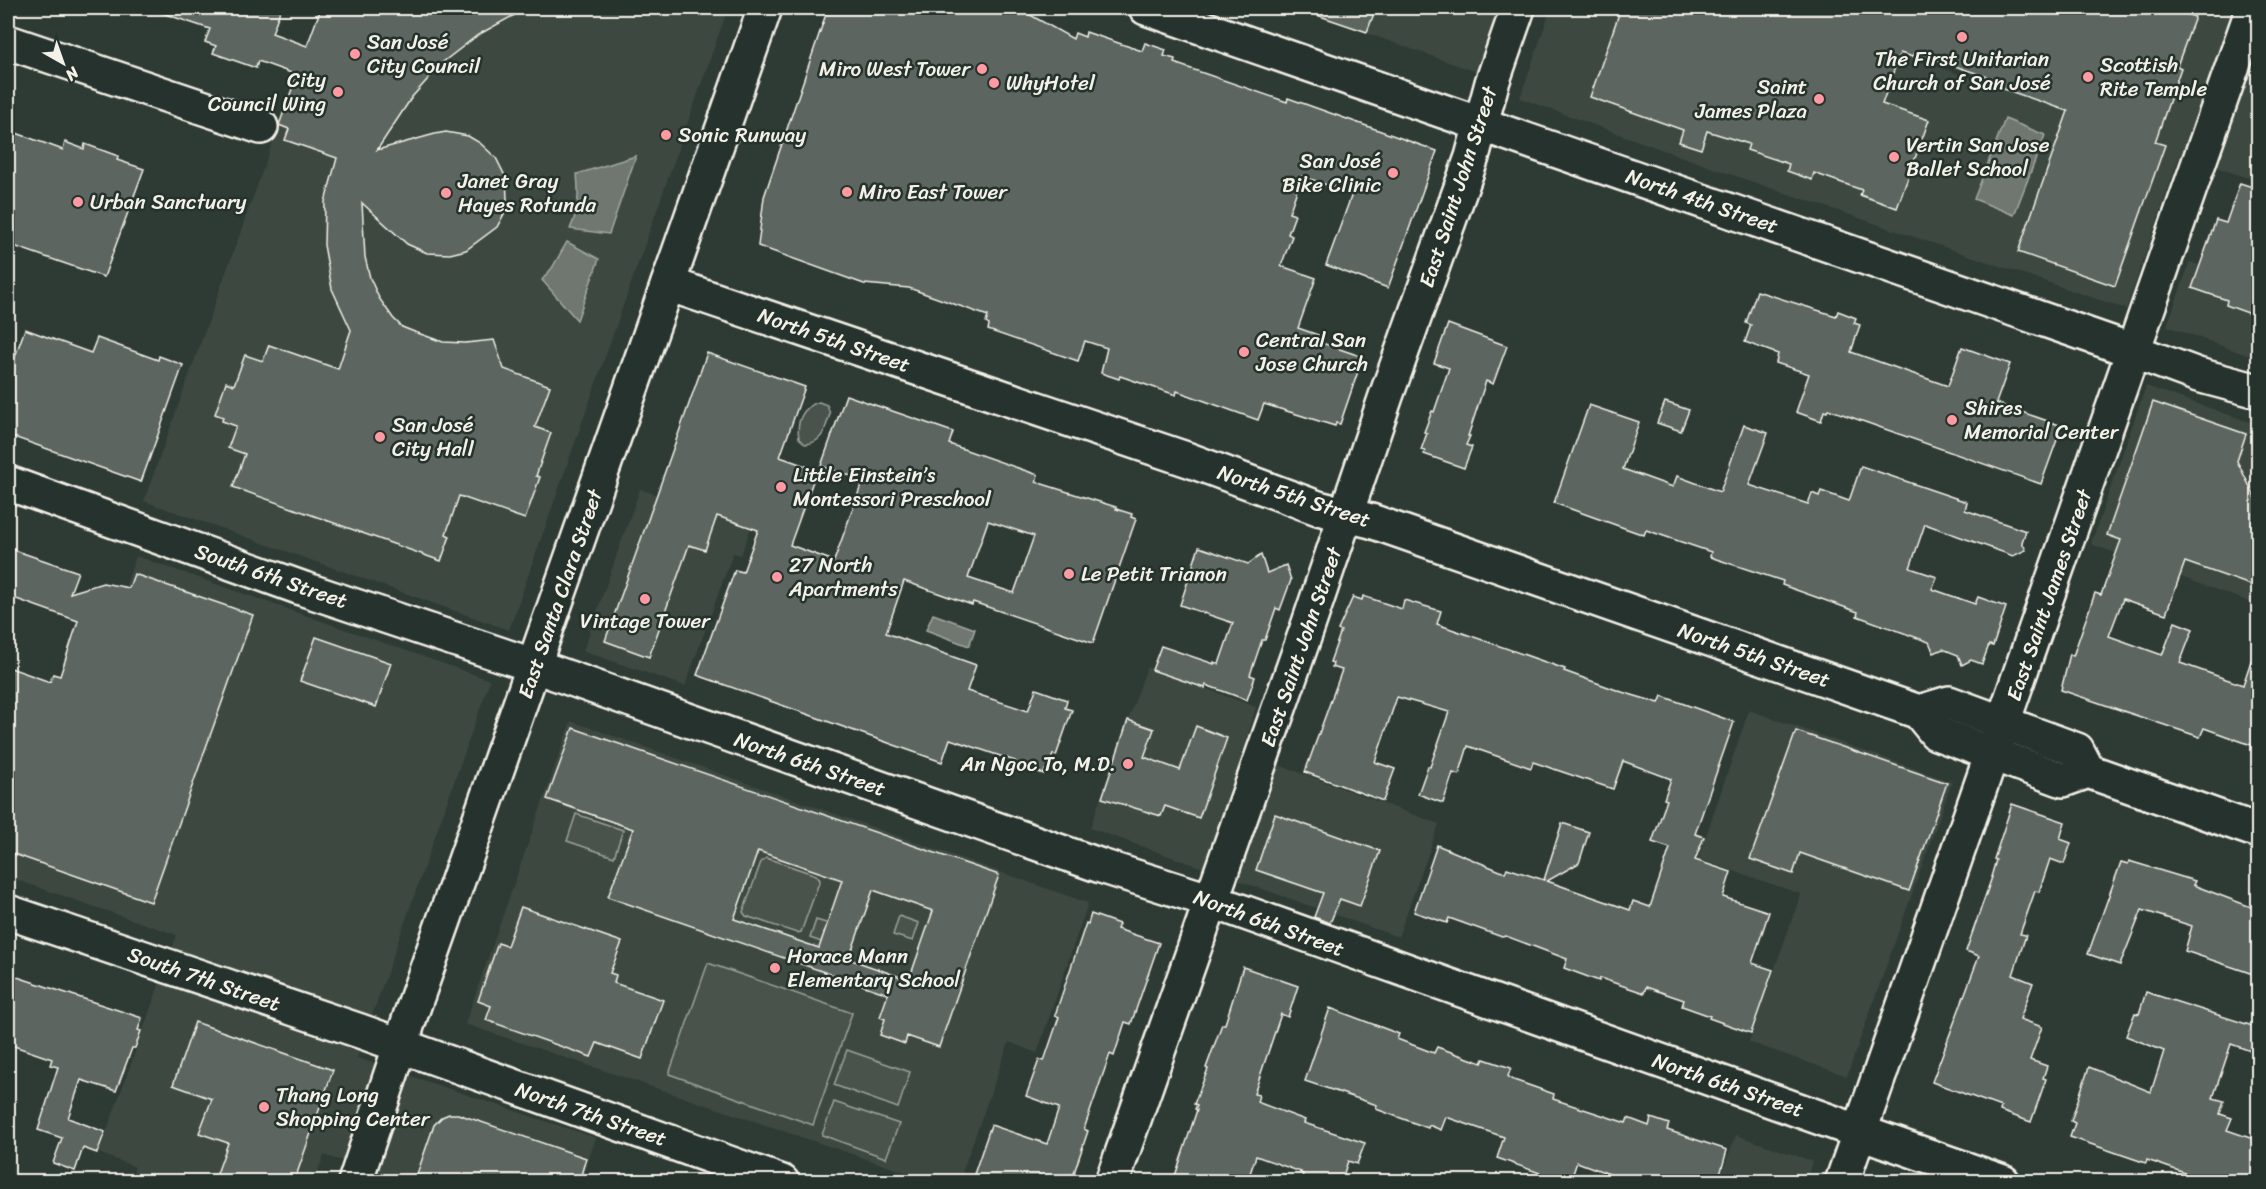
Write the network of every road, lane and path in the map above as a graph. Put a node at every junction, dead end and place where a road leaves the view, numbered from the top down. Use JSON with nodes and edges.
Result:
{"nodes":[{"id":1,"x":765,"y":8,"type":"edge"},
{"id":2,"x":1146,"y":8,"type":"edge"},
{"id":3,"x":1518,"y":8,"type":"edge"},
{"id":4,"x":2253,"y":8,"type":"edge"},
{"id":5,"x":8,"y":42,"type":"edge"},
{"id":6,"x":1480,"y":125,"type":"junction"},
{"id":7,"x":261,"y":127,"type":"dead end"},
{"id":8,"x":668,"y":284,"type":"junction"},
{"id":9,"x":2133,"y":351,"type":"junction"},
{"id":10,"x":2259,"y":391,"type":"edge"},
{"id":11,"x":8,"y":483,"type":"edge"},
{"id":12,"x":1346,"y":516,"type":"junction"},
{"id":13,"x":535,"y":666,"type":"junction"},
{"id":14,"x":1919,"y":712,"type":"junction"},
{"id":15,"x":2004,"y":723,"type":"junction"},
{"id":16,"x":1993,"y":754,"type":"junction"},
{"id":17,"x":2088,"y":771,"type":"junction"},
{"id":18,"x":2259,"y":831,"type":"edge"},
{"id":19,"x":1212,"y":901,"type":"junction"},
{"id":20,"x":8,"y":912,"type":"edge"},
{"id":21,"x":401,"y":1047,"type":"junction"},
{"id":22,"x":1860,"y":1132,"type":"junction"},
{"id":23,"x":355,"y":1182,"type":"edge"},
{"id":24,"x":783,"y":1182,"type":"edge"},
{"id":25,"x":1112,"y":1182,"type":"edge"},
{"id":26,"x":1842,"y":1182,"type":"edge"},
{"id":27,"x":2003,"y":1182,"type":"edge"}],
"edges":[{"from":1,"to":8,"type":"street","name":"East Santa Clara Street"},
{"from":2,"to":6,"type":"street","name":"North 4th Street"},
{"from":3,"to":6,"type":"street","name":"East Saint John Street"},
{"from":4,"to":9,"type":"street","name":"East Saint James Street"},
{"from":5,"to":7,"type":"street"},
{"from":6,"to":9,"type":"street","name":"North 4th Street"},
{"from":6,"to":12,"type":"street","name":"East Saint John Street"},
{"from":8,"to":12,"type":"street","name":"North 5th Street"},
{"from":8,"to":13,"type":"street","name":"East Santa Clara Street"},
{"from":9,"to":10,"type":"street","name":"North 4th Street"},
{"from":9,"to":15,"type":"street","name":"East Saint James Street"},
{"from":11,"to":13,"type":"street","name":"South 6th Street"},
{"from":12,"to":14,"type":"street","name":"North 5th Street"},
{"from":12,"to":19,"type":"street","name":"East Saint John Street"},
{"from":13,"to":19,"type":"street","name":"North 6th Street"},
{"from":13,"to":21,"type":"street","name":"East Santa Clara Street"},
{"from":14,"to":15,"type":"street"},
{"from":14,"to":16,"type":"street","name":"North 5th Street"},
{"from":15,"to":16,"type":"street","name":"East Saint James Street"},
{"from":15,"to":17,"type":"street"},
{"from":16,"to":17,"type":"street","name":"North 5th Street"},
{"from":16,"to":22,"type":"street","name":"East Saint James Street"},
{"from":17,"to":18,"type":"street"},
{"from":19,"to":22,"type":"street","name":"North 6th Street"},
{"from":19,"to":25,"type":"street","name":"East Saint John Street"},
{"from":20,"to":21,"type":"street","name":"South 7th Street"},
{"from":21,"to":23,"type":"street","name":"East Santa Clara Street"},
{"from":21,"to":24,"type":"street","name":"North 7th Street"},
{"from":22,"to":26,"type":"street","name":"East Saint James Street"},
{"from":22,"to":27,"type":"street","name":"North 6th Street"}]}
